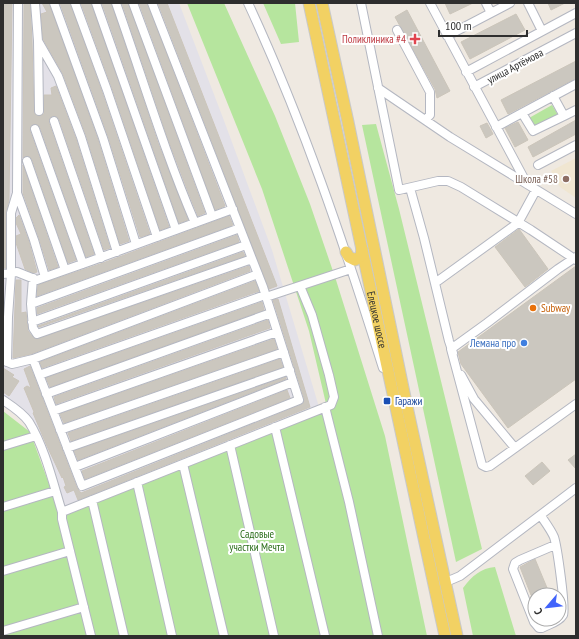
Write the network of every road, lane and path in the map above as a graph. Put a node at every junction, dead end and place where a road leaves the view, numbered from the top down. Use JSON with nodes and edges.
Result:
{"nodes":[{"id":1,"x":18,"y":3,"type":"edge"},
{"id":2,"x":35,"y":3,"type":"edge"},
{"id":3,"x":54,"y":3,"type":"edge"},
{"id":4,"x":75,"y":3,"type":"edge"},
{"id":5,"x":96,"y":3,"type":"edge"},
{"id":6,"x":116,"y":3,"type":"edge"},
{"id":7,"x":132,"y":3,"type":"edge"},
{"id":8,"x":152,"y":3,"type":"edge"},
{"id":9,"x":248,"y":3,"type":"edge"},
{"id":10,"x":309,"y":3,"type":"edge"},
{"id":11,"x":322,"y":3,"type":"edge"},
{"id":12,"x":361,"y":3,"type":"edge"},
{"id":13,"x":430,"y":3,"type":"edge"},
{"id":14,"x":486,"y":3,"type":"edge"},
{"id":15,"x":510,"y":3,"type":"edge"},
{"id":16,"x":528,"y":3,"type":"edge"},
{"id":17,"x":491,"y":13,"type":"junction"},
{"id":18,"x":576,"y":13,"type":"edge"},
{"id":19,"x":397,"y":30,"type":"dead end"},
{"id":20,"x":542,"y":31,"type":"junction"},
{"id":21,"x":576,"y":33,"type":"edge"},
{"id":22,"x":447,"y":36,"type":"junction"},
{"id":23,"x":38,"y":40,"type":"junction"},
{"id":24,"x":466,"y":72,"type":"junction"},
{"id":25,"x":576,"y":85,"type":"edge"},
{"id":26,"x":474,"y":87,"type":"junction"},
{"id":27,"x":378,"y":88,"type":"junction"},
{"id":28,"x":553,"y":96,"type":"junction"},
{"id":29,"x":39,"y":110,"type":"dead end"},
{"id":30,"x":576,"y":110,"type":"edge"},
{"id":31,"x":522,"y":113,"type":"junction"},
{"id":32,"x":564,"y":116,"type":"junction"},
{"id":33,"x":425,"y":120,"type":"junction"},
{"id":34,"x":54,"y":121,"type":"dead end"},
{"id":35,"x":496,"y":127,"type":"junction"},
{"id":36,"x":35,"y":129,"type":"dead end"},
{"id":37,"x":576,"y":145,"type":"edge"},
{"id":38,"x":27,"y":161,"type":"dead end"},
{"id":39,"x":538,"y":165,"type":"dead end"},
{"id":40,"x":527,"y":184,"type":"junction"},
{"id":41,"x":410,"y":188,"type":"junction"},
{"id":42,"x":536,"y":190,"type":"junction"},
{"id":43,"x":17,"y":193,"type":"junction"},
{"id":44,"x":233,"y":209,"type":"junction"},
{"id":45,"x":576,"y":214,"type":"edge"},
{"id":46,"x":212,"y":216,"type":"junction"},
{"id":47,"x":195,"y":223,"type":"junction"},
{"id":48,"x":518,"y":223,"type":"junction"},
{"id":49,"x":240,"y":228,"type":"junction"},
{"id":50,"x":176,"y":230,"type":"junction"},
{"id":51,"x":157,"y":237,"type":"junction"},
{"id":52,"x":136,"y":244,"type":"junction"},
{"id":53,"x":246,"y":245,"type":"junction"},
{"id":54,"x":362,"y":249,"type":"junction"},
{"id":55,"x":117,"y":252,"type":"junction"},
{"id":56,"x":346,"y":252,"type":"junction"},
{"id":57,"x":101,"y":258,"type":"junction"},
{"id":58,"x":252,"y":259,"type":"junction"},
{"id":59,"x":576,"y":259,"type":"edge"},
{"id":60,"x":83,"y":264,"type":"junction"},
{"id":61,"x":351,"y":268,"type":"junction"},
{"id":62,"x":65,"y":270,"type":"junction"},
{"id":63,"x":7,"y":274,"type":"edge"},
{"id":64,"x":258,"y":274,"type":"junction"},
{"id":65,"x":45,"y":277,"type":"junction"},
{"id":66,"x":33,"y":278,"type":"junction"},
{"id":67,"x":435,"y":283,"type":"junction"},
{"id":68,"x":300,"y":286,"type":"junction"},
{"id":69,"x":266,"y":296,"type":"junction"},
{"id":70,"x":31,"y":304,"type":"junction"},
{"id":71,"x":271,"y":313,"type":"junction"},
{"id":72,"x":32,"y":322,"type":"junction"},
{"id":73,"x":277,"y":332,"type":"junction"},
{"id":74,"x":451,"y":349,"type":"junction"},
{"id":75,"x":284,"y":352,"type":"junction"},
{"id":76,"x":33,"y":359,"type":"junction"},
{"id":77,"x":5,"y":361,"type":"edge"},
{"id":78,"x":290,"y":370,"type":"junction"},
{"id":79,"x":39,"y":376,"type":"junction"},
{"id":80,"x":293,"y":382,"type":"junction"},
{"id":81,"x":46,"y":394,"type":"junction"},
{"id":82,"x":3,"y":400,"type":"edge"},
{"id":83,"x":576,"y":404,"type":"edge"},
{"id":84,"x":394,"y":405,"type":"junction"},
{"id":85,"x":325,"y":407,"type":"junction"},
{"id":86,"x":53,"y":411,"type":"junction"},
{"id":87,"x":276,"y":427,"type":"junction"},
{"id":88,"x":60,"y":430,"type":"junction"},
{"id":89,"x":36,"y":436,"type":"junction"},
{"id":90,"x":230,"y":445,"type":"junction"},
{"id":91,"x":3,"y":446,"type":"edge"},
{"id":92,"x":68,"y":448,"type":"junction"},
{"id":93,"x":514,"y":448,"type":"junction"},
{"id":94,"x":183,"y":464,"type":"junction"},
{"id":95,"x":75,"y":467,"type":"junction"},
{"id":96,"x":137,"y":482,"type":"junction"},
{"id":97,"x":576,"y":488,"type":"edge"},
{"id":98,"x":55,"y":491,"type":"junction"},
{"id":99,"x":92,"y":500,"type":"junction"},
{"id":100,"x":3,"y":507,"type":"edge"},
{"id":101,"x":62,"y":512,"type":"junction"},
{"id":102,"x":541,"y":516,"type":"junction"},
{"id":103,"x":555,"y":546,"type":"junction"},
{"id":104,"x":70,"y":551,"type":"junction"},
{"id":105,"x":3,"y":571,"type":"edge"},
{"id":106,"x":446,"y":582,"type":"junction"},
{"id":107,"x":84,"y":607,"type":"junction"},
{"id":108,"x":3,"y":631,"type":"edge"},
{"id":109,"x":91,"y":636,"type":"edge"},
{"id":110,"x":124,"y":636,"type":"edge"},
{"id":111,"x":172,"y":636,"type":"edge"},
{"id":112,"x":224,"y":636,"type":"edge"},
{"id":113,"x":274,"y":636,"type":"edge"},
{"id":114,"x":325,"y":636,"type":"edge"},
{"id":115,"x":378,"y":636,"type":"edge"},
{"id":116,"x":445,"y":636,"type":"edge"},
{"id":117,"x":457,"y":636,"type":"edge"}],
"edges":[{"from":1,"to":43,"type":"street"},
{"from":2,"to":23,"type":"street"},
{"from":3,"to":52,"type":"street"},
{"from":4,"to":51,"type":"street"},
{"from":5,"to":50,"type":"street"},
{"from":6,"to":47,"type":"street"},
{"from":7,"to":46,"type":"street"},
{"from":8,"to":44,"type":"street"},
{"from":9,"to":56,"type":"street"},
{"from":10,"to":54,"type":"main road","name":"Елецкое шоссе"},
{"from":11,"to":106,"type":"main road","name":"Елецкое шоссе"},
{"from":12,"to":27,"type":"street"},
{"from":13,"to":22,"type":"street"},
{"from":14,"to":17,"type":"street"},
{"from":15,"to":17,"type":"street"},
{"from":16,"to":20,"type":"street"},
{"from":17,"to":22,"type":"street"},
{"from":18,"to":20,"type":"street"},
{"from":19,"to":33,"type":"street"},
{"from":20,"to":24,"type":"street"},
{"from":21,"to":26,"type":"street","name":"улица Артёмова"},
{"from":22,"to":24,"type":"street"},
{"from":23,"to":29,"type":"street"},
{"from":23,"to":55,"type":"street"},
{"from":24,"to":26,"type":"street"},
{"from":25,"to":28,"type":"street"},
{"from":26,"to":35,"type":"street"},
{"from":27,"to":33,"type":"street"},
{"from":27,"to":41,"type":"street"},
{"from":28,"to":31,"type":"street"},
{"from":28,"to":32,"type":"street"},
{"from":30,"to":32,"type":"street"},
{"from":31,"to":32,"type":"street"},
{"from":31,"to":35,"type":"street"},
{"from":33,"to":40,"type":"street"},
{"from":34,"to":57,"type":"street"},
{"from":35,"to":40,"type":"street"},
{"from":36,"to":60,"type":"street"},
{"from":37,"to":39,"type":"street"},
{"from":38,"to":62,"type":"street"},
{"from":40,"to":42,"type":"street"},
{"from":41,"to":48,"type":"street"},
{"from":41,"to":67,"type":"street"},
{"from":42,"to":45,"type":"street"},
{"from":42,"to":48,"type":"street"},
{"from":43,"to":63,"type":"street"},
{"from":43,"to":65,"type":"street"},
{"from":44,"to":46,"type":"street"},
{"from":44,"to":49,"type":"street"},
{"from":46,"to":47,"type":"street"},
{"from":47,"to":50,"type":"street"},
{"from":48,"to":59,"type":"street"},
{"from":48,"to":67,"type":"street"},
{"from":49,"to":53,"type":"street"},
{"from":49,"to":70,"type":"street"},
{"from":50,"to":51,"type":"street"},
{"from":51,"to":52,"type":"street"},
{"from":52,"to":55,"type":"street"},
{"from":53,"to":58,"type":"street"},
{"from":53,"to":72,"type":"street"},
{"from":54,"to":56,"type":"main road"},
{"from":54,"to":84,"type":"main road","name":"Елецкое шоссе"},
{"from":55,"to":57,"type":"street"},
{"from":56,"to":61,"type":"street"},
{"from":57,"to":60,"type":"street"},
{"from":58,"to":64,"type":"street"},
{"from":58,"to":72,"type":"street"},
{"from":59,"to":74,"type":"street"},
{"from":60,"to":62,"type":"street"},
{"from":61,"to":68,"type":"street"},
{"from":61,"to":84,"type":"street"},
{"from":62,"to":65,"type":"street"},
{"from":63,"to":66,"type":"street"},
{"from":63,"to":77,"type":"street"},
{"from":64,"to":69,"type":"street"},
{"from":64,"to":76,"type":"street"},
{"from":65,"to":66,"type":"street"},
{"from":66,"to":70,"type":"street"},
{"from":67,"to":74,"type":"street"},
{"from":68,"to":69,"type":"street"},
{"from":68,"to":85,"type":"street"},
{"from":69,"to":71,"type":"street"},
{"from":69,"to":79,"type":"street"},
{"from":70,"to":72,"type":"street"},
{"from":71,"to":73,"type":"street"},
{"from":71,"to":81,"type":"street"},
{"from":73,"to":75,"type":"street"},
{"from":73,"to":86,"type":"street"},
{"from":74,"to":93,"type":"street"},
{"from":74,"to":93,"type":"street"},
{"from":75,"to":78,"type":"street"},
{"from":75,"to":88,"type":"street"},
{"from":76,"to":77,"type":"street"},
{"from":76,"to":79,"type":"street"},
{"from":78,"to":80,"type":"street"},
{"from":78,"to":92,"type":"street"},
{"from":79,"to":81,"type":"street"},
{"from":80,"to":95,"type":"street"},
{"from":80,"to":95,"type":"street"},
{"from":81,"to":86,"type":"street"},
{"from":82,"to":89,"type":"street"},
{"from":83,"to":93,"type":"street"},
{"from":84,"to":116,"type":"main road","name":"Елецкое шоссе"},
{"from":85,"to":87,"type":"street"},
{"from":85,"to":115,"type":"street"},
{"from":86,"to":88,"type":"street"},
{"from":87,"to":90,"type":"street"},
{"from":87,"to":114,"type":"street"},
{"from":88,"to":92,"type":"street"},
{"from":89,"to":91,"type":"street"},
{"from":89,"to":98,"type":"street"},
{"from":90,"to":94,"type":"street"},
{"from":90,"to":113,"type":"street"},
{"from":92,"to":95,"type":"street"},
{"from":94,"to":96,"type":"street"},
{"from":94,"to":112,"type":"street"},
{"from":96,"to":99,"type":"street"},
{"from":96,"to":111,"type":"street"},
{"from":97,"to":102,"type":"street"},
{"from":98,"to":100,"type":"street"},
{"from":98,"to":101,"type":"street"},
{"from":99,"to":101,"type":"street"},
{"from":99,"to":110,"type":"street"},
{"from":101,"to":104,"type":"street"},
{"from":102,"to":103,"type":"street"},
{"from":102,"to":106,"type":"street"},
{"from":103,"to":103,"type":"street"},
{"from":104,"to":105,"type":"street"},
{"from":104,"to":107,"type":"street"},
{"from":106,"to":117,"type":"main road","name":"Елецкое шоссе"},
{"from":107,"to":108,"type":"street"},
{"from":107,"to":109,"type":"street"}]}
